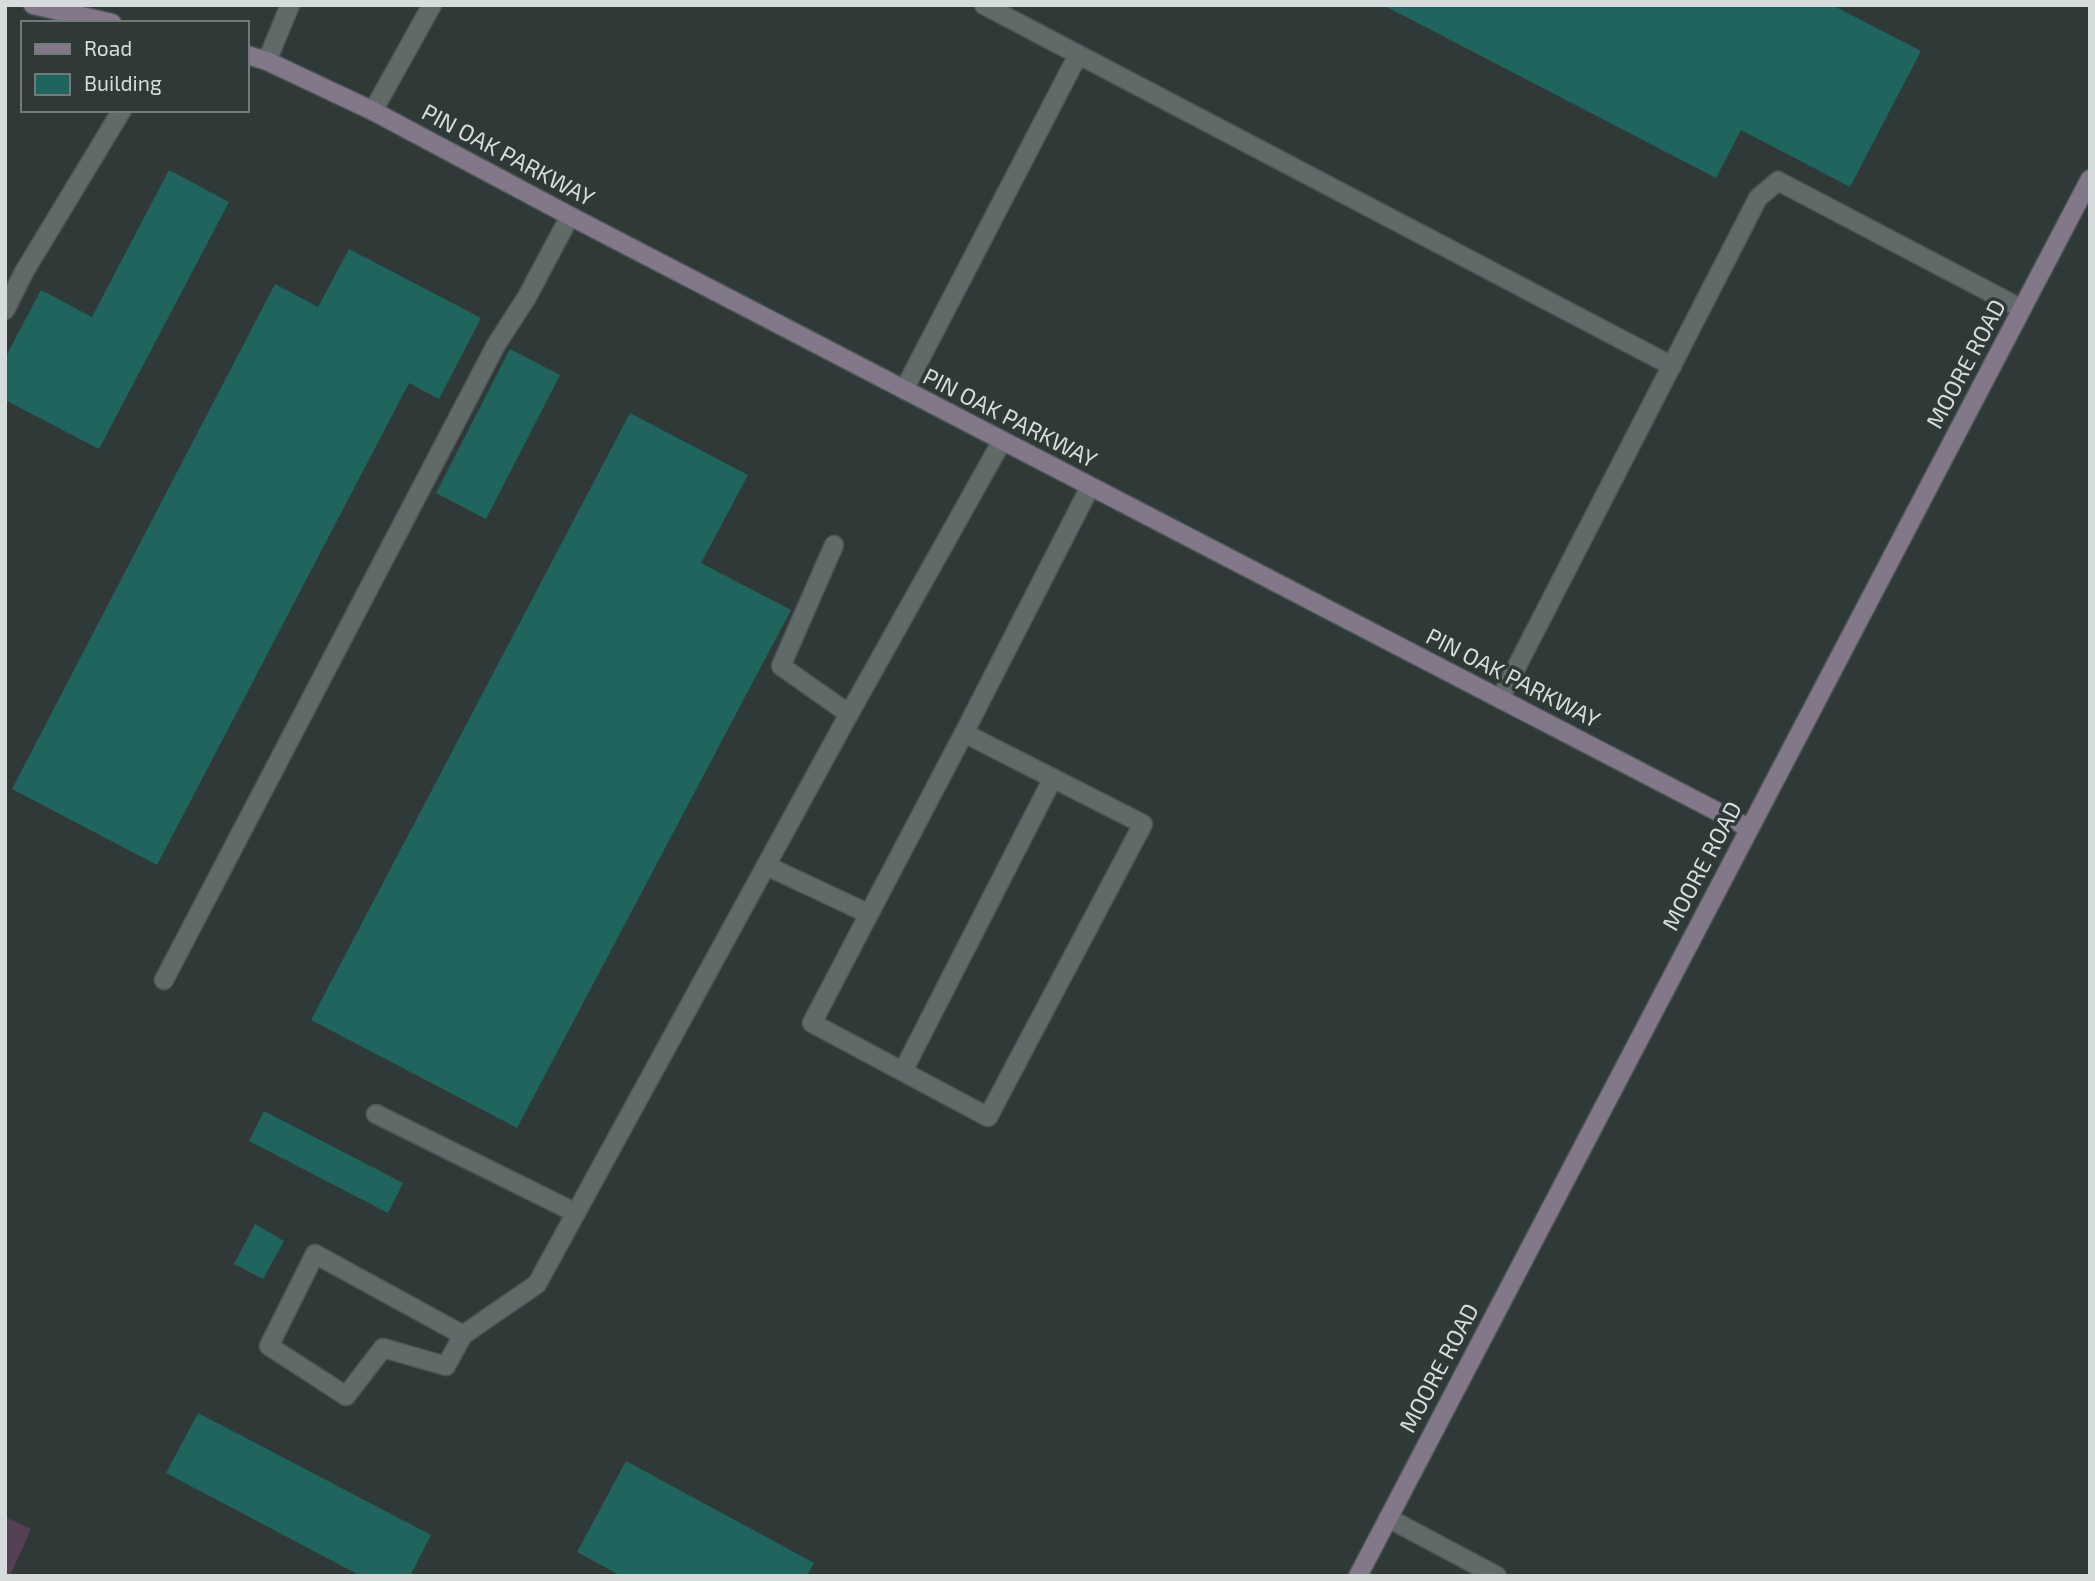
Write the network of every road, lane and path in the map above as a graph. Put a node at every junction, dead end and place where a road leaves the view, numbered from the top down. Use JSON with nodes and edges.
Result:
{"nodes":[{"id":1,"x":33,"y":5,"type":"edge"},
{"id":2,"x":290,"y":5,"type":"edge"},
{"id":3,"x":432,"y":5,"type":"edge"},
{"id":4,"x":984,"y":5,"type":"edge"},
{"id":5,"x":103,"y":21,"type":"edge"},
{"id":6,"x":248,"y":55,"type":"edge"},
{"id":7,"x":1078,"y":55,"type":"junction"},
{"id":8,"x":267,"y":61,"type":"junction"},
{"id":9,"x":373,"y":111,"type":"junction"},
{"id":10,"x":121,"y":112,"type":"edge"},
{"id":11,"x":2090,"y":179,"type":"edge"},
{"id":12,"x":570,"y":216,"type":"junction"},
{"id":13,"x":2022,"y":309,"type":"junction"},
{"id":14,"x":5,"y":310,"type":"edge"},
{"id":15,"x":1672,"y":366,"type":"junction"},
{"id":16,"x":904,"y":390,"type":"junction"},
{"id":17,"x":1002,"y":441,"type":"junction"},
{"id":18,"x":1090,"y":487,"type":"junction"},
{"id":19,"x":834,"y":545,"type":"dead end"},
{"id":20,"x":1500,"y":699,"type":"junction"},
{"id":21,"x":849,"y":714,"type":"junction"},
{"id":22,"x":964,"y":733,"type":"junction"},
{"id":23,"x":1053,"y":778,"type":"junction"},
{"id":24,"x":1749,"y":828,"type":"junction"},
{"id":25,"x":767,"y":866,"type":"junction"},
{"id":26,"x":869,"y":914,"type":"junction"},
{"id":27,"x":164,"y":980,"type":"dead end"},
{"id":28,"x":903,"y":1071,"type":"junction"},
{"id":29,"x":376,"y":1114,"type":"dead end"},
{"id":30,"x":576,"y":1213,"type":"junction"},
{"id":31,"x":463,"y":1335,"type":"junction"},
{"id":32,"x":1388,"y":1518,"type":"junction"},
{"id":33,"x":1358,"y":1576,"type":"edge"},
{"id":34,"x":1497,"y":1576,"type":"edge"}],
"edges":[{"from":1,"to":5,"type":"street"},
{"from":2,"to":8,"type":"lane"},
{"from":3,"to":9,"type":"lane"},
{"from":4,"to":7,"type":"lane"},
{"from":6,"to":8,"type":"street","name":"PIN OAK PARKWAY"},
{"from":7,"to":15,"type":"lane"},
{"from":7,"to":16,"type":"lane"},
{"from":8,"to":9,"type":"street","name":"PIN OAK PARKWAY"},
{"from":9,"to":12,"type":"street","name":"PIN OAK PARKWAY"},
{"from":10,"to":14,"type":"lane"},
{"from":11,"to":13,"type":"street","name":"MOORE ROAD"},
{"from":12,"to":16,"type":"street","name":"PIN OAK PARKWAY"},
{"from":12,"to":27,"type":"lane"},
{"from":13,"to":15,"type":"lane"},
{"from":13,"to":24,"type":"street","name":"MOORE ROAD"},
{"from":15,"to":20,"type":"lane"},
{"from":16,"to":17,"type":"street","name":"PIN OAK PARKWAY"},
{"from":17,"to":18,"type":"street","name":"PIN OAK PARKWAY"},
{"from":17,"to":21,"type":"lane"},
{"from":18,"to":20,"type":"street","name":"PIN OAK PARKWAY"},
{"from":18,"to":22,"type":"lane"},
{"from":19,"to":21,"type":"lane"},
{"from":20,"to":24,"type":"street","name":"PIN OAK PARKWAY"},
{"from":21,"to":25,"type":"lane"},
{"from":22,"to":23,"type":"lane"},
{"from":22,"to":26,"type":"lane"},
{"from":23,"to":28,"type":"lane"},
{"from":23,"to":28,"type":"lane"},
{"from":24,"to":32,"type":"street","name":"MOORE ROAD"},
{"from":25,"to":26,"type":"lane"},
{"from":25,"to":30,"type":"lane"},
{"from":26,"to":28,"type":"lane"},
{"from":29,"to":30,"type":"lane"},
{"from":30,"to":31,"type":"lane"},
{"from":31,"to":31,"type":"lane"},
{"from":32,"to":33,"type":"street","name":"MOORE ROAD"},
{"from":32,"to":34,"type":"lane"}]}
